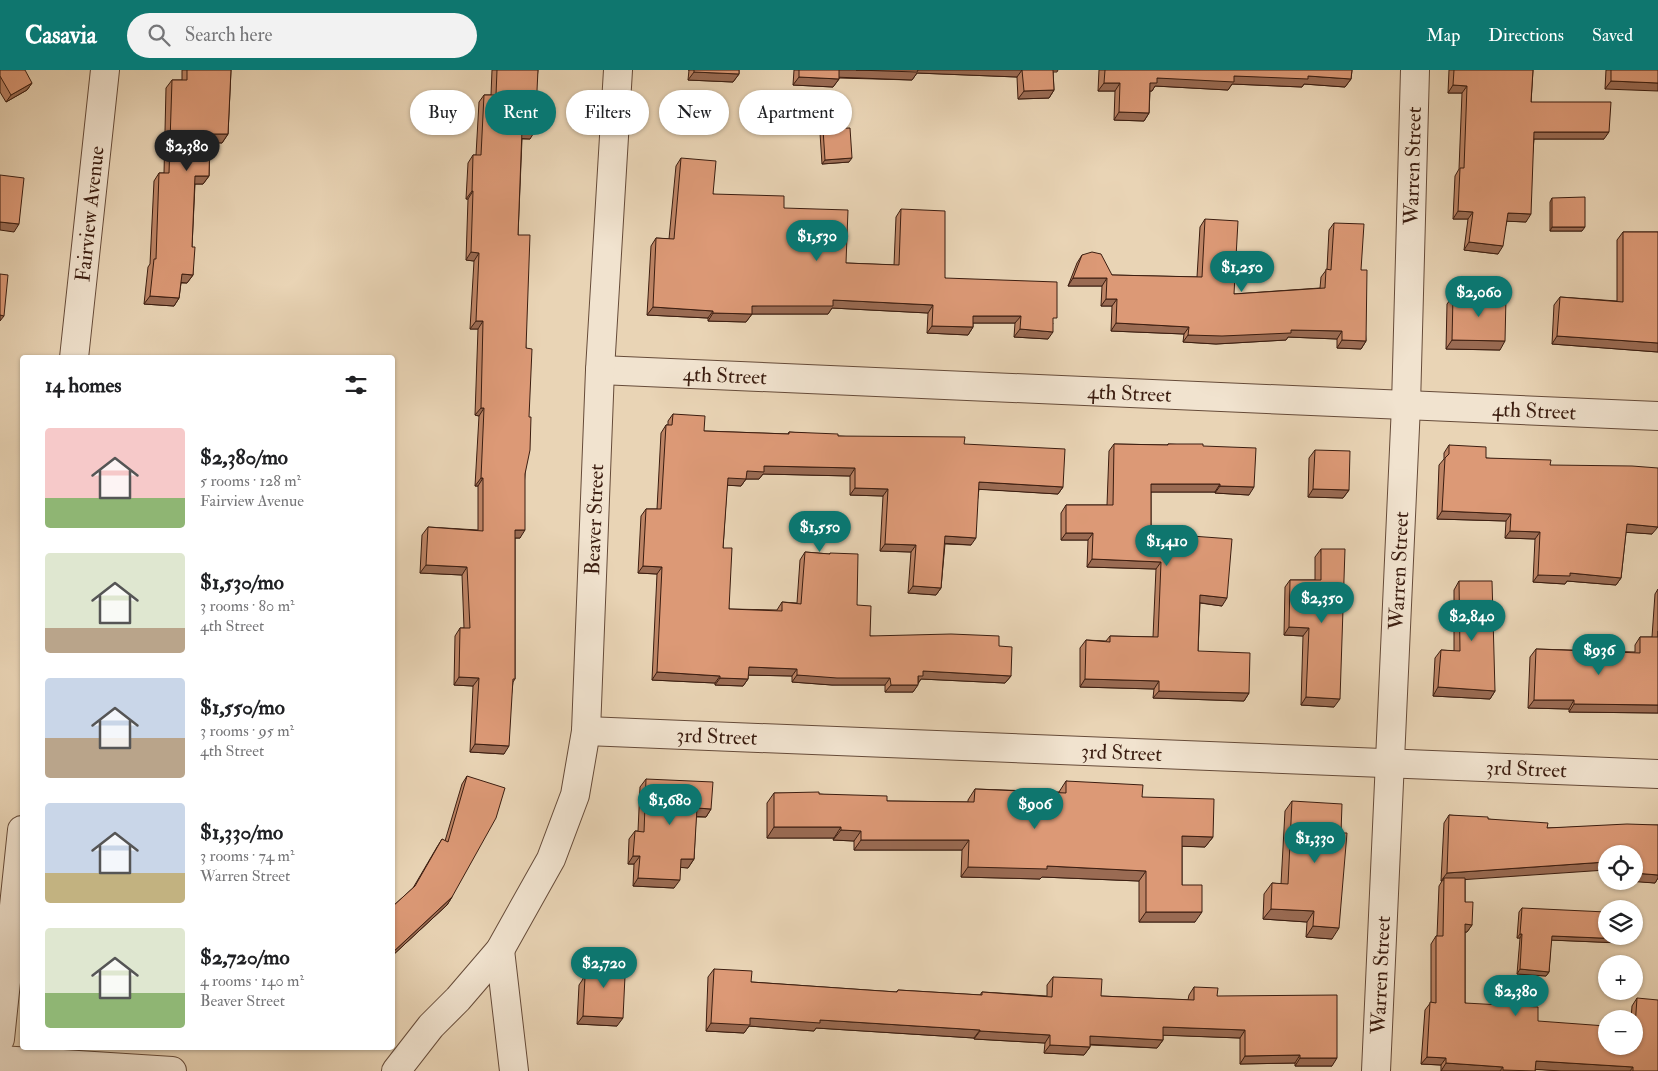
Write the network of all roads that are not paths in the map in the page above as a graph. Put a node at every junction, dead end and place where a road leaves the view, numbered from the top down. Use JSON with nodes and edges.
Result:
{"nodes":[{"id":1,"x":105,"y":70,"type":"edge"},
{"id":2,"x":618,"y":70,"type":"edge"},
{"id":3,"x":1415,"y":70,"type":"edge"},
{"id":4,"x":74,"y":355,"type":"edge"},
{"id":5,"x":600,"y":370,"type":"junction"},
{"id":6,"x":1406,"y":405,"type":"junction"},
{"id":7,"x":1658,"y":416,"type":"edge"},
{"id":8,"x":586,"y":731,"type":"junction"},
{"id":9,"x":1390,"y":763,"type":"junction"},
{"id":10,"x":1658,"y":774,"type":"edge"},
{"id":11,"x":20,"y":849,"type":"edge"},
{"id":12,"x":500,"y":950,"type":"junction"},
{"id":13,"x":0,"y":1038,"type":"edge"},
{"id":14,"x":0,"y":1060,"type":"edge"},
{"id":15,"x":172,"y":1071,"type":"edge"},
{"id":16,"x":396,"y":1071,"type":"edge"},
{"id":17,"x":514,"y":1071,"type":"edge"},
{"id":18,"x":1376,"y":1071,"type":"edge"}],
"edges":[{"from":1,"to":4,"type":"street","name":"Fairview Avenue"},
{"from":2,"to":5,"type":"street","name":"Beaver Street"},
{"from":3,"to":6,"type":"street","name":"Warren Street"},
{"from":5,"to":6,"type":"street","name":"4th Street"},
{"from":5,"to":8,"type":"street","name":"Beaver Street"},
{"from":6,"to":7,"type":"street","name":"4th Street"},
{"from":6,"to":9,"type":"street","name":"Warren Street"},
{"from":8,"to":9,"type":"street","name":"3rd Street"},
{"from":8,"to":12,"type":"street","name":"Beaver Street"},
{"from":9,"to":10,"type":"street","name":"3rd Street"},
{"from":9,"to":18,"type":"street","name":"Warren Street"},
{"from":11,"to":13,"type":"street"},
{"from":12,"to":16,"type":"street","name":"Beaver Street"},
{"from":12,"to":17,"type":"street"},
{"from":14,"to":15,"type":"street"}]}
